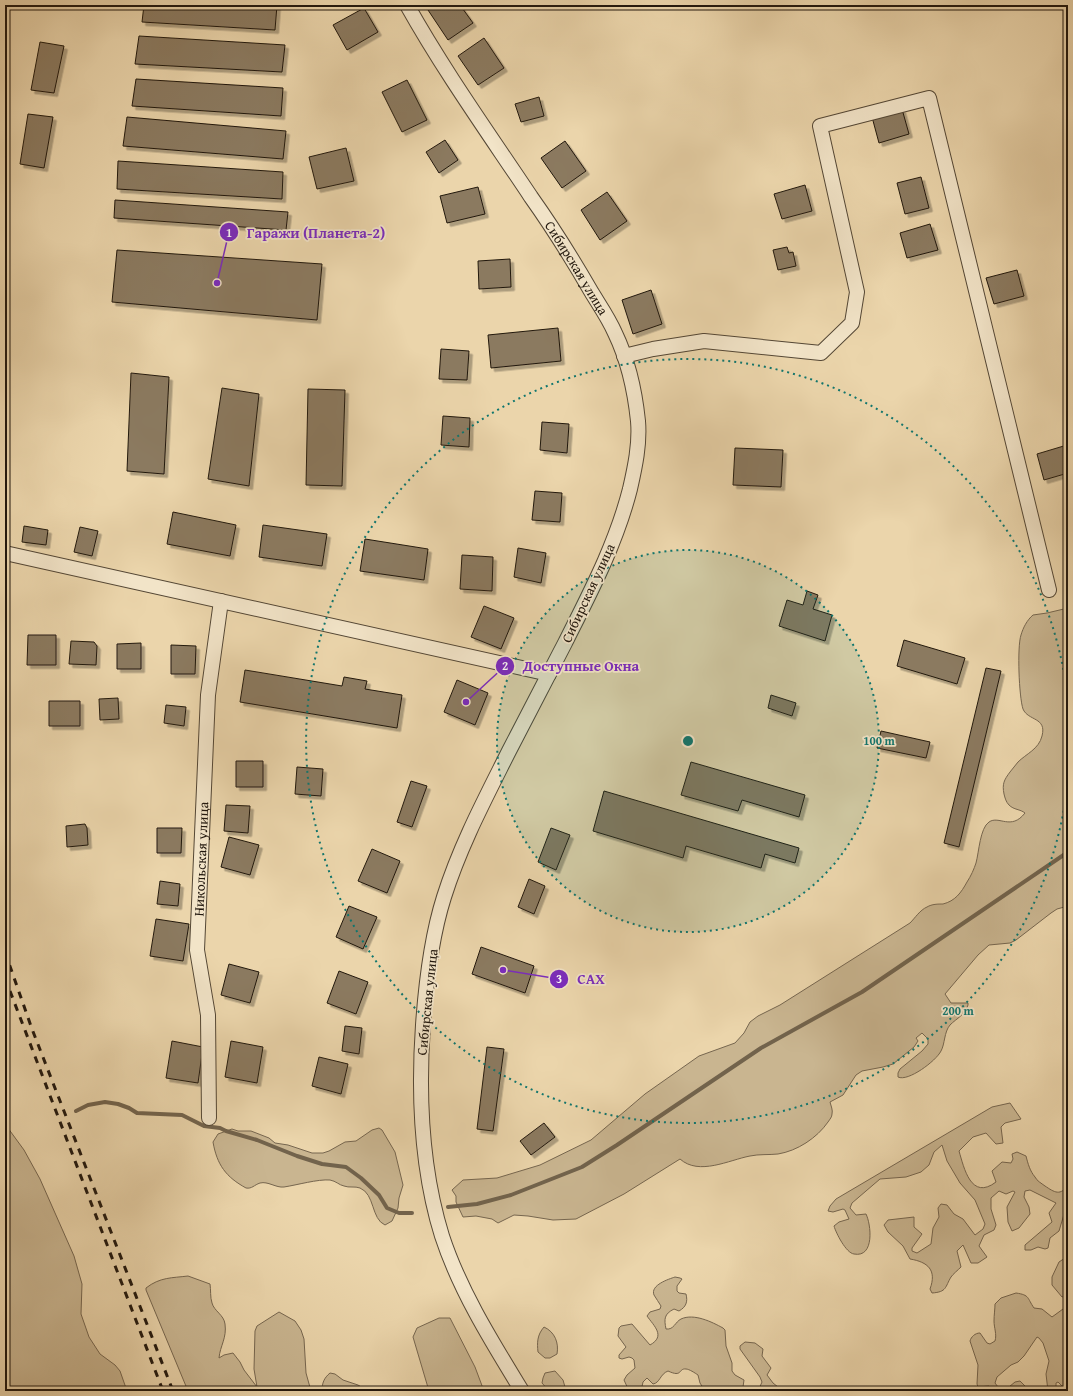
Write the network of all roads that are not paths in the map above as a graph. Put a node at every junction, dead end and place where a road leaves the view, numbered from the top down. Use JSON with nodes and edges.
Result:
{"nodes":[{"id":1,"x":407,"y":5,"type":"edge"},
{"id":2,"x":624,"y":356,"type":"junction"},
{"id":3,"x":5,"y":553,"type":"edge"},
{"id":4,"x":1049,"y":590,"type":"dead end"},
{"id":5,"x":221,"y":601,"type":"junction"},
{"id":6,"x":549,"y":674,"type":"junction"},
{"id":7,"x":209,"y":1118,"type":"dead end"},
{"id":8,"x":522,"y":1391,"type":"edge"}],
"edges":[{"from":1,"to":2,"type":"street","name":"Сибирская улица"},
{"from":2,"to":4,"type":"street"},
{"from":2,"to":6,"type":"street","name":"Сибирская улица"},
{"from":3,"to":5,"type":"street"},
{"from":5,"to":6,"type":"street"},
{"from":5,"to":7,"type":"street","name":"Никольская улица"},
{"from":6,"to":8,"type":"street","name":"Сибирская улица"}]}
